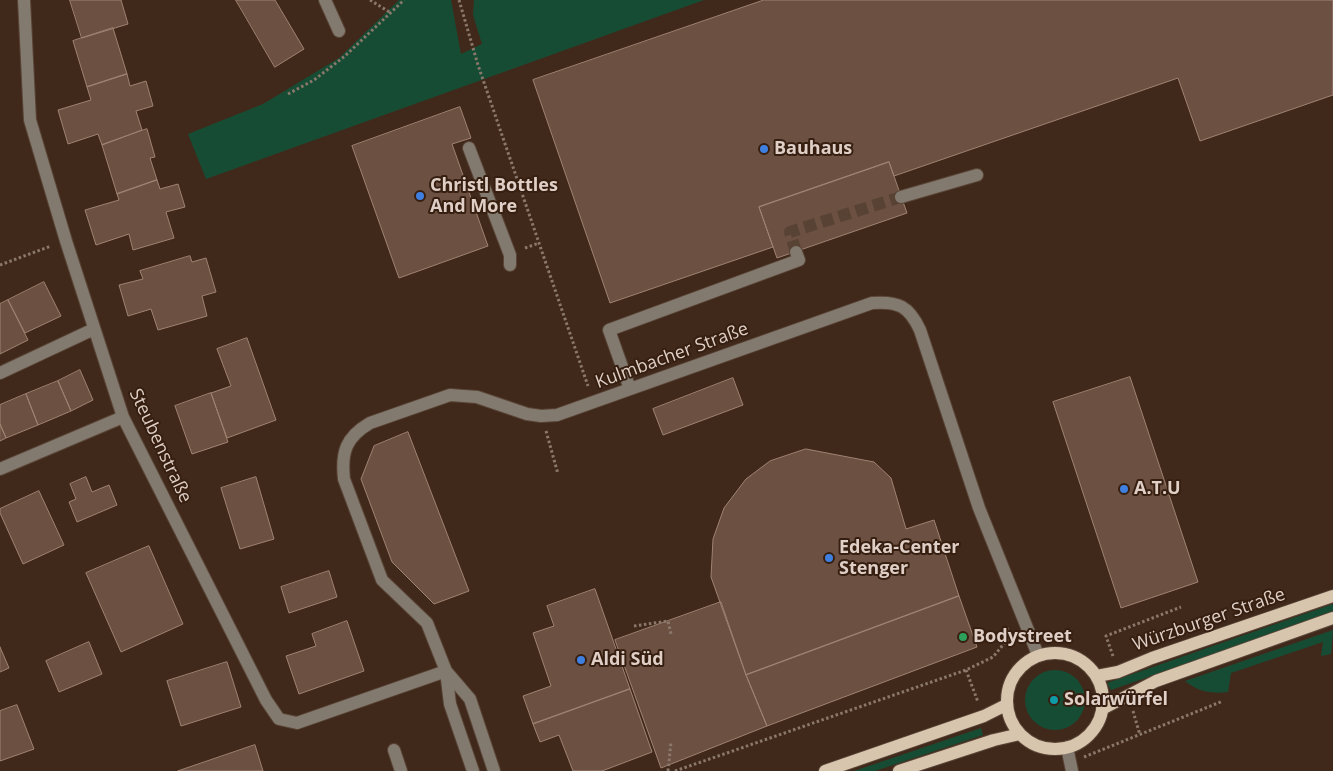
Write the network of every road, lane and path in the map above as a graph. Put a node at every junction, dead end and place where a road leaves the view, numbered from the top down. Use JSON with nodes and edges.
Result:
{"nodes":[{"id":1,"x":24,"y":0,"type":"edge"},
{"id":2,"x":325,"y":0,"type":"edge"},
{"id":3,"x":370,"y":0,"type":"edge"},
{"id":4,"x":404,"y":0,"type":"edge"},
{"id":5,"x":459,"y":0,"type":"edge"},
{"id":6,"x":392,"y":13,"type":"junction"},
{"id":7,"x":339,"y":31,"type":"dead end"},
{"id":8,"x":288,"y":94,"type":"dead end"},
{"id":9,"x":469,"y":148,"type":"dead end"},
{"id":10,"x":977,"y":175,"type":"dead end"},
{"id":11,"x":901,"y":198,"type":"tunnel mouth"},
{"id":12,"x":66,"y":241,"type":"junction"},
{"id":13,"x":796,"y":252,"type":"dead end"},
{"id":14,"x":0,"y":265,"type":"edge"},
{"id":15,"x":510,"y":265,"type":"dead end"},
{"id":16,"x":94,"y":328,"type":"junction"},
{"id":17,"x":0,"y":372,"type":"edge"},
{"id":18,"x":630,"y":389,"type":"junction"},
{"id":19,"x":594,"y":402,"type":"junction"},
{"id":20,"x":541,"y":416,"type":"junction"},
{"id":21,"x":122,"y":417,"type":"junction"},
{"id":22,"x":538,"y":430,"type":"dead end"},
{"id":23,"x":551,"y":430,"type":"dead end"},
{"id":24,"x":546,"y":432,"type":"junction"},
{"id":25,"x":0,"y":469,"type":"edge"},
{"id":26,"x":558,"y":474,"type":"dead end"},
{"id":27,"x":1333,"y":596,"type":"edge"},
{"id":28,"x":1333,"y":618,"type":"edge"},
{"id":29,"x":1007,"y":622,"type":"dead end"},
{"id":30,"x":634,"y":626,"type":"dead end"},
{"id":31,"x":671,"y":634,"type":"dead end"},
{"id":32,"x":1038,"y":655,"type":"junction"},
{"id":33,"x":446,"y":671,"type":"junction"},
{"id":34,"x":1097,"y":676,"type":"junction"},
{"id":35,"x":1223,"y":701,"type":"dead end"},
{"id":36,"x":1006,"y":705,"type":"junction"},
{"id":37,"x":1102,"y":709,"type":"junction"},
{"id":38,"x":1020,"y":734,"type":"junction"},
{"id":39,"x":671,"y":742,"type":"dead end"},
{"id":40,"x":1067,"y":747,"type":"junction"},
{"id":41,"x":394,"y":750,"type":"dead end"},
{"id":42,"x":1071,"y":767,"type":"edge"},
{"id":43,"x":402,"y":771,"type":"edge"},
{"id":44,"x":473,"y":771,"type":"edge"},
{"id":45,"x":494,"y":771,"type":"edge"},
{"id":46,"x":668,"y":771,"type":"edge"},
{"id":47,"x":675,"y":771,"type":"edge"},
{"id":48,"x":825,"y":771,"type":"edge"},
{"id":49,"x":899,"y":771,"type":"edge"}],
"edges":[{"from":1,"to":12,"type":"street","name":"Steubenstraße"},
{"from":2,"to":7,"type":"street"},
{"from":3,"to":6,"type":"path"},
{"from":4,"to":6,"type":"path"},
{"from":5,"to":19,"type":"path"},
{"from":6,"to":8,"type":"path"},
{"from":9,"to":15,"type":"street"},
{"from":10,"to":11,"type":"street"},
{"from":12,"to":14,"type":"path"},
{"from":12,"to":16,"type":"street","name":"Steubenstraße"},
{"from":13,"to":18,"type":"street"},
{"from":16,"to":17,"type":"street"},
{"from":16,"to":21,"type":"street","name":"Steubenstraße"},
{"from":18,"to":19,"type":"street","name":"Kulmbacher Straße"},
{"from":18,"to":32,"type":"street","name":"Kulmbacher Straße"},
{"from":19,"to":20,"type":"street","name":"Kulmbacher Straße"},
{"from":20,"to":24,"type":"path"},
{"from":20,"to":33,"type":"street","name":"Kulmbacher Straße"},
{"from":21,"to":25,"type":"street"},
{"from":21,"to":33,"type":"street","name":"Steubenstraße"},
{"from":22,"to":24,"type":"path"},
{"from":23,"to":24,"type":"path"},
{"from":24,"to":26,"type":"path"},
{"from":27,"to":34,"type":"main road","name":"Würzburger Straße"},
{"from":28,"to":37,"type":"main road"},
{"from":29,"to":47,"type":"path"},
{"from":30,"to":31,"type":"path"},
{"from":32,"to":34,"type":"main road"},
{"from":32,"to":36,"type":"main road"},
{"from":33,"to":44,"type":"street","name":"Kulmbacher Straße"},
{"from":33,"to":45,"type":"street","name":"Kulmbacher Straße"},
{"from":34,"to":37,"type":"main road"},
{"from":35,"to":42,"type":"path"},
{"from":36,"to":38,"type":"main road"},
{"from":36,"to":48,"type":"main road"},
{"from":37,"to":40,"type":"main road"},
{"from":38,"to":40,"type":"main road"},
{"from":38,"to":49,"type":"main road"},
{"from":39,"to":46,"type":"path"},
{"from":40,"to":42,"type":"street"},
{"from":41,"to":43,"type":"street"}]}
